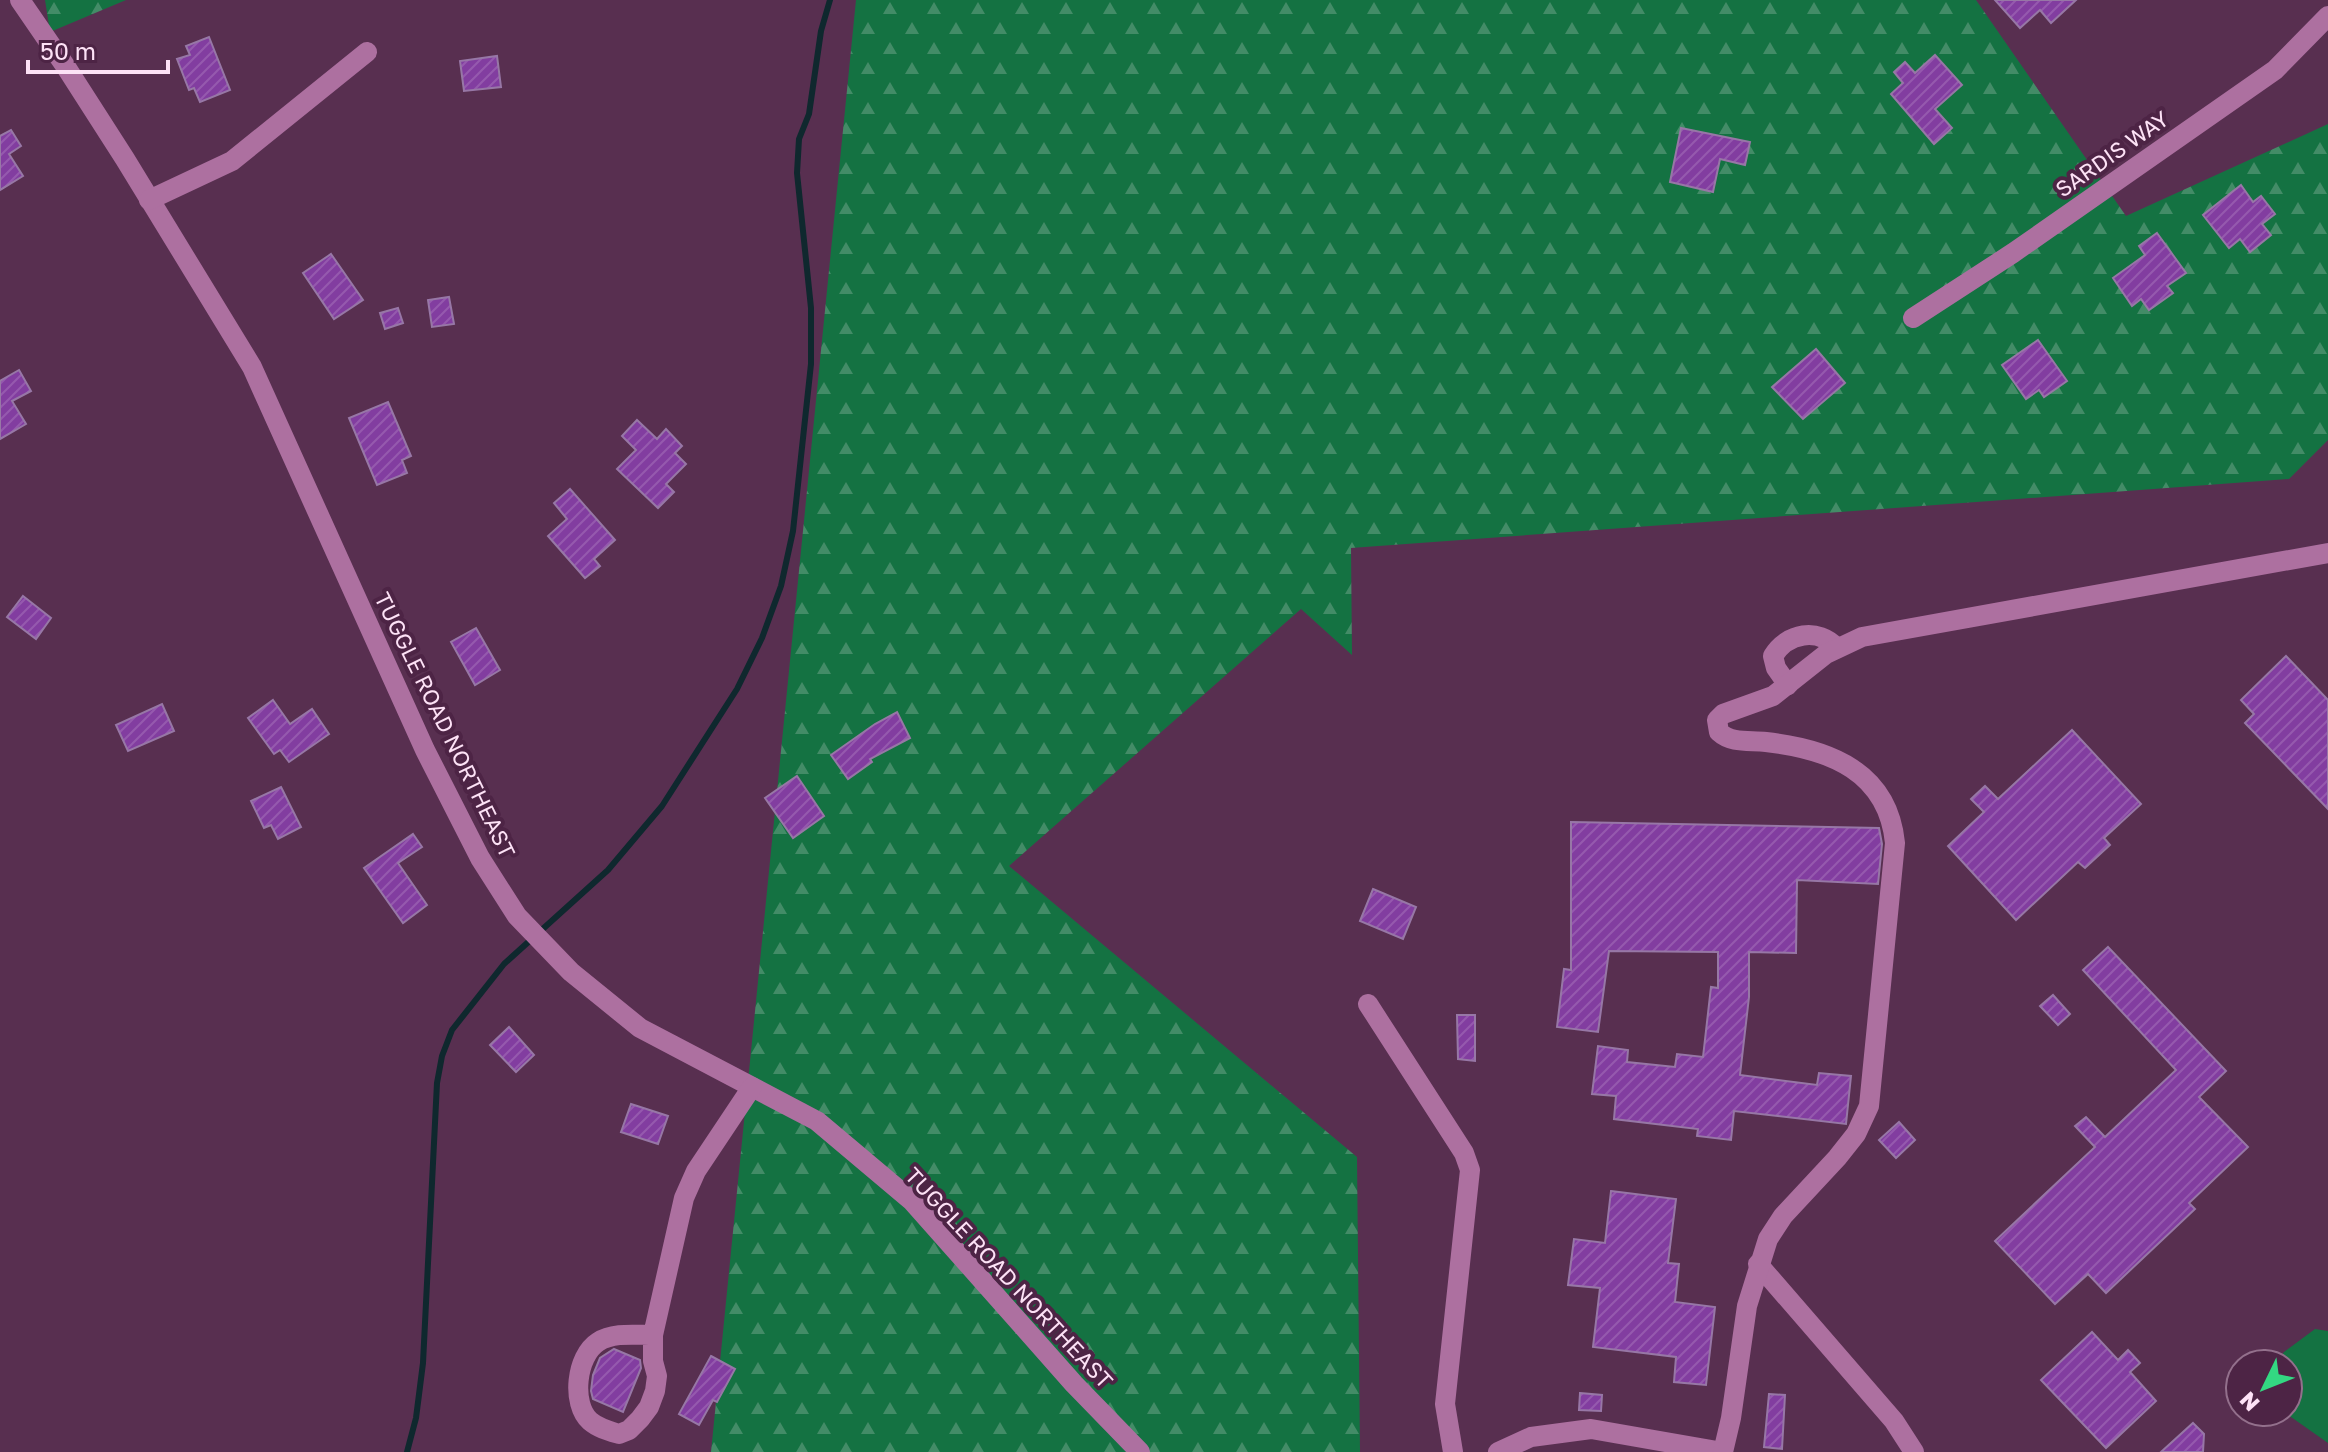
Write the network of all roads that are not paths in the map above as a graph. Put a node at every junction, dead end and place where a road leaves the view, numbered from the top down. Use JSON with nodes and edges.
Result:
{"nodes":[{"id":1,"x":20,"y":0,"type":"edge"},
{"id":2,"x":2328,"y":16,"type":"edge"},
{"id":3,"x":367,"y":52,"type":"dead end"},
{"id":4,"x":149,"y":200,"type":"junction"},
{"id":5,"x":1913,"y":318,"type":"dead end"},
{"id":6,"x":2328,"y":553,"type":"edge"},
{"id":7,"x":1837,"y":648,"type":"junction"},
{"id":8,"x":1788,"y":685,"type":"junction"},
{"id":9,"x":1368,"y":1004,"type":"dead end"},
{"id":10,"x":752,"y":1087,"type":"junction"},
{"id":11,"x":1758,"y":1264,"type":"junction"},
{"id":12,"x":653,"y":1335,"type":"junction"},
{"id":13,"x":1140,"y":1452,"type":"edge"},
{"id":14,"x":1453,"y":1452,"type":"edge"},
{"id":15,"x":1498,"y":1452,"type":"edge"},
{"id":16,"x":1723,"y":1452,"type":"edge"},
{"id":17,"x":1914,"y":1452,"type":"edge"}],
"edges":[{"from":1,"to":4,"type":"street","name":"TUGGLE ROAD NORTHEAST"},
{"from":2,"to":5,"type":"street","name":"SARDIS WAY"},
{"from":3,"to":4,"type":"street"},
{"from":4,"to":10,"type":"street","name":"TUGGLE ROAD NORTHEAST"},
{"from":6,"to":7,"type":"street"},
{"from":7,"to":8,"type":"street"},
{"from":7,"to":8,"type":"street"},
{"from":8,"to":11,"type":"street"},
{"from":9,"to":14,"type":"street"},
{"from":10,"to":12,"type":"street"},
{"from":10,"to":13,"type":"street","name":"TUGGLE ROAD NORTHEAST"},
{"from":11,"to":16,"type":"street"},
{"from":11,"to":17,"type":"street"},
{"from":12,"to":12,"type":"street"},
{"from":15,"to":16,"type":"street"}]}
